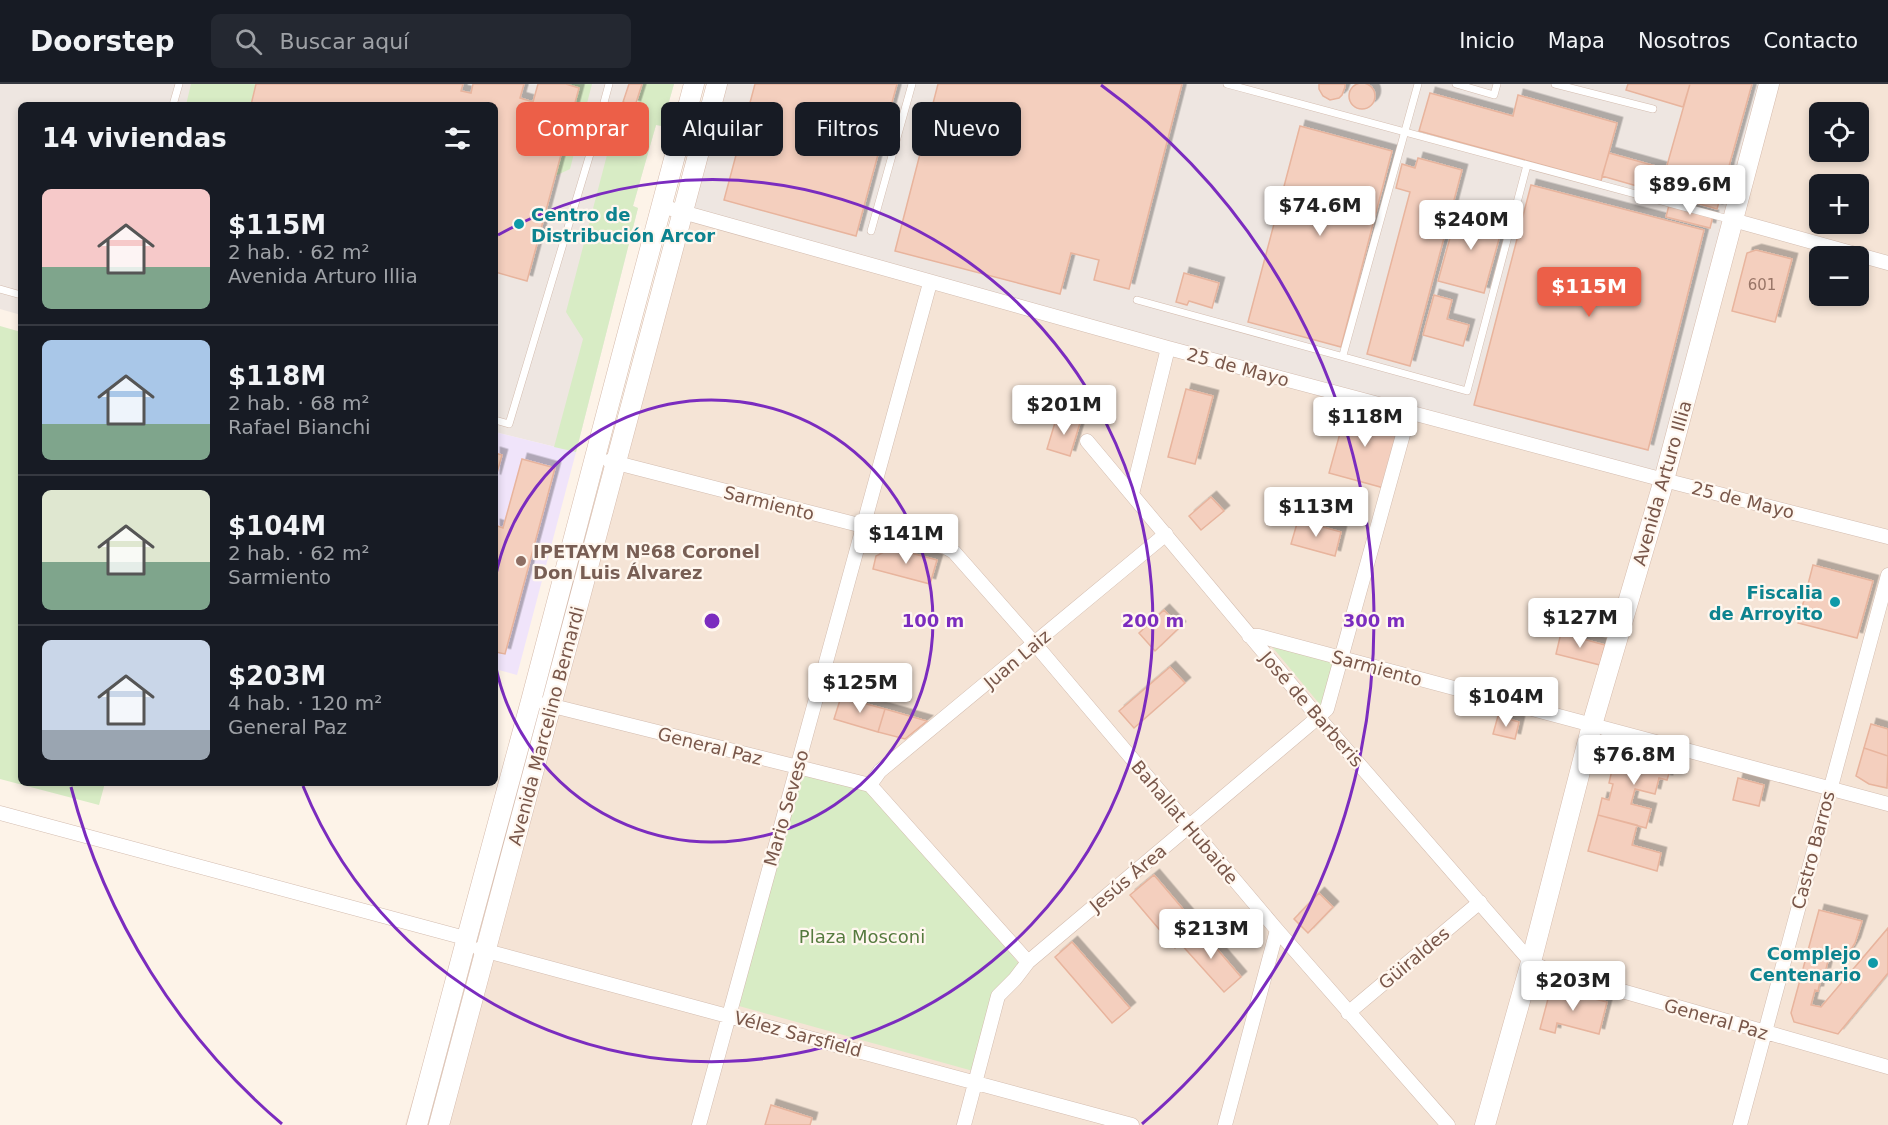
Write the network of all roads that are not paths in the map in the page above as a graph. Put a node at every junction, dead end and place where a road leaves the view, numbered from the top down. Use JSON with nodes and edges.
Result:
{"nodes":[{"id":1,"x":179,"y":84,"type":"edge"},
{"id":2,"x":609,"y":84,"type":"edge"},
{"id":3,"x":694,"y":84,"type":"edge"},
{"id":4,"x":717,"y":84,"type":"edge"},
{"id":5,"x":912,"y":84,"type":"edge"},
{"id":6,"x":1227,"y":84,"type":"edge"},
{"id":7,"x":1418,"y":84,"type":"edge"},
{"id":8,"x":1456,"y":84,"type":"edge"},
{"id":9,"x":1497,"y":84,"type":"edge"},
{"id":10,"x":1555,"y":84,"type":"edge"},
{"id":11,"x":1769,"y":84,"type":"edge"},
{"id":12,"x":174,"y":102,"type":"edge"},
{"id":13,"x":1653,"y":109,"type":"dead end"},
{"id":14,"x":1405,"y":131,"type":"junction"},
{"id":15,"x":1527,"y":165,"type":"junction"},
{"id":16,"x":661,"y":206,"type":"junction"},
{"id":17,"x":683,"y":212,"type":"junction"},
{"id":18,"x":1733,"y":220,"type":"junction"},
{"id":19,"x":871,"y":231,"type":"dead end"},
{"id":20,"x":1888,"y":263,"type":"edge"},
{"id":21,"x":930,"y":283,"type":"junction"},
{"id":22,"x":0,"y":290,"type":"edge"},
{"id":23,"x":18,"y":294,"type":"edge"},
{"id":24,"x":1137,"y":300,"type":"dead end"},
{"id":25,"x":1168,"y":348,"type":"junction"},
{"id":26,"x":1343,"y":355,"type":"junction"},
{"id":27,"x":1409,"y":412,"type":"junction"},
{"id":28,"x":498,"y":421,"type":"edge"},
{"id":29,"x":1087,"y":441,"type":"dead end"},
{"id":30,"x":594,"y":457,"type":"junction"},
{"id":31,"x":615,"y":463,"type":"junction"},
{"id":32,"x":1664,"y":480,"type":"junction"},
{"id":33,"x":1132,"y":495,"type":"junction"},
{"id":34,"x":864,"y":527,"type":"junction"},
{"id":35,"x":1166,"y":534,"type":"junction"},
{"id":36,"x":1888,"y":537,"type":"edge"},
{"id":37,"x":945,"y":547,"type":"joint"},
{"id":38,"x":1888,"y":575,"type":"edge"},
{"id":39,"x":1249,"y":636,"type":"junction"},
{"id":40,"x":1035,"y":644,"type":"junction"},
{"id":41,"x":1341,"y":657,"type":"junction"},
{"id":42,"x":531,"y":701,"type":"junction"},
{"id":43,"x":551,"y":706,"type":"junction"},
{"id":44,"x":1318,"y":717,"type":"junction"},
{"id":45,"x":1592,"y":725,"type":"junction"},
{"id":46,"x":797,"y":768,"type":"junction"},
{"id":47,"x":870,"y":785,"type":"junction"},
{"id":48,"x":1830,"y":789,"type":"junction"},
{"id":49,"x":1888,"y":804,"type":"edge"},
{"id":50,"x":0,"y":813,"type":"edge"},
{"id":51,"x":1189,"y":827,"type":"junction"},
{"id":52,"x":1480,"y":902,"type":"junction"},
{"id":53,"x":1277,"y":930,"type":"junction"},
{"id":54,"x":464,"y":942,"type":"junction"},
{"id":55,"x":486,"y":950,"type":"junction"},
{"id":56,"x":1028,"y":962,"type":"junction"},
{"id":57,"x":1538,"y":965,"type":"junction"},
{"id":58,"x":1348,"y":1013,"type":"junction"},
{"id":59,"x":728,"y":1014,"type":"junction"},
{"id":60,"x":1764,"y":1033,"type":"junction"},
{"id":61,"x":1888,"y":1067,"type":"edge"},
{"id":62,"x":976,"y":1082,"type":"junction"},
{"id":63,"x":417,"y":1125,"type":"edge"},
{"id":64,"x":440,"y":1125,"type":"edge"},
{"id":65,"x":699,"y":1125,"type":"edge"},
{"id":66,"x":964,"y":1125,"type":"edge"},
{"id":67,"x":1132,"y":1125,"type":"edge"},
{"id":68,"x":1225,"y":1125,"type":"edge"},
{"id":69,"x":1448,"y":1125,"type":"edge"},
{"id":70,"x":1485,"y":1125,"type":"edge"},
{"id":71,"x":1740,"y":1125,"type":"edge"}],
"edges":[{"from":1,"to":12,"type":"lane"},
{"from":2,"to":28,"type":"lane"},
{"from":3,"to":16,"type":"main road","name":"Avenida Marcelino Bernardi"},
{"from":4,"to":17,"type":"main road","name":"Avenida Marcelino Bernardi"},
{"from":5,"to":19,"type":"lane"},
{"from":6,"to":14,"type":"lane"},
{"from":7,"to":14,"type":"lane"},
{"from":8,"to":9,"type":"lane"},
{"from":10,"to":13,"type":"lane"},
{"from":11,"to":18,"type":"main road","name":"Avenida Arturo Illia"},
{"from":14,"to":15,"type":"lane"},
{"from":14,"to":26,"type":"lane"},
{"from":15,"to":18,"type":"lane"},
{"from":15,"to":26,"type":"lane"},
{"from":16,"to":17,"type":"street","name":"25 de Mayo"},
{"from":16,"to":30,"type":"main road","name":"Avenida Marcelino Bernardi"},
{"from":17,"to":21,"type":"street","name":"25 de Mayo"},
{"from":17,"to":31,"type":"main road","name":"Avenida Marcelino Bernardi"},
{"from":18,"to":20,"type":"street"},
{"from":18,"to":32,"type":"main road","name":"Avenida Arturo Illia"},
{"from":21,"to":25,"type":"street","name":"25 de Mayo"},
{"from":21,"to":34,"type":"street","name":"Mario Seveso"},
{"from":22,"to":23,"type":"lane"},
{"from":24,"to":26,"type":"lane"},
{"from":25,"to":27,"type":"street","name":"25 de Mayo"},
{"from":25,"to":33,"type":"street"},
{"from":27,"to":32,"type":"street","name":"25 de Mayo"},
{"from":27,"to":41,"type":"street"},
{"from":29,"to":33,"type":"street","name":"José de Barberis"},
{"from":30,"to":31,"type":"street","name":"Sarmiento"},
{"from":30,"to":42,"type":"main road","name":"Avenida Marcelino Bernardi"},
{"from":31,"to":34,"type":"street","name":"Sarmiento"},
{"from":31,"to":43,"type":"main road","name":"Avenida Marcelino Bernardi"},
{"from":32,"to":36,"type":"street","name":"25 de Mayo"},
{"from":32,"to":45,"type":"main road","name":"Avenida Arturo Illia"},
{"from":33,"to":35,"type":"street","name":"José de Barberis"},
{"from":34,"to":37,"type":"street","name":"Sarmiento"},
{"from":34,"to":46,"type":"street","name":"Mario Seveso"},
{"from":35,"to":39,"type":"street","name":"José de Barberis"},
{"from":35,"to":40,"type":"street","name":"Juan Laiz"},
{"from":37,"to":40,"type":"street","name":"Bahallat Hubaide"},
{"from":38,"to":48,"type":"street","name":"Castro Barros"},
{"from":39,"to":41,"type":"street","name":"Sarmiento"},
{"from":39,"to":44,"type":"street","name":"José de Barberis"},
{"from":40,"to":47,"type":"street","name":"Juan Laiz"},
{"from":40,"to":51,"type":"street","name":"Bahallat Hubaide"},
{"from":41,"to":44,"type":"street"},
{"from":41,"to":45,"type":"street","name":"Sarmiento"},
{"from":42,"to":43,"type":"street","name":"General Paz"},
{"from":42,"to":54,"type":"main road","name":"Avenida Marcelino Bernardi"},
{"from":43,"to":46,"type":"street","name":"General Paz"},
{"from":43,"to":55,"type":"main road","name":"Avenida Marcelino Bernardi"},
{"from":44,"to":51,"type":"street","name":"Jesús Área"},
{"from":44,"to":52,"type":"street","name":"José de Barberis"},
{"from":45,"to":48,"type":"street","name":"Sarmiento"},
{"from":45,"to":57,"type":"main road","name":"Avenida Arturo Illia"},
{"from":46,"to":47,"type":"street","name":"General Paz"},
{"from":46,"to":59,"type":"street","name":"Mario Seveso"},
{"from":47,"to":56,"type":"street"},
{"from":48,"to":49,"type":"street","name":"Sarmiento"},
{"from":48,"to":60,"type":"street","name":"Castro Barros"},
{"from":50,"to":54,"type":"street","name":"Vélez Sarsfield"},
{"from":51,"to":53,"type":"street","name":"Bahallat Hubaide"},
{"from":51,"to":56,"type":"street","name":"Jesús Área"},
{"from":52,"to":57,"type":"street","name":"José de Barberis"},
{"from":52,"to":58,"type":"street","name":"Güiraldes"},
{"from":53,"to":58,"type":"street","name":"Bahallat Hubaide"},
{"from":53,"to":68,"type":"street"},
{"from":54,"to":55,"type":"street","name":"Vélez Sarsfield"},
{"from":54,"to":63,"type":"main road","name":"Avenida Marcelino Bernardi"},
{"from":55,"to":59,"type":"street","name":"Vélez Sarsfield"},
{"from":55,"to":64,"type":"main road","name":"Avenida Marcelino Bernardi"},
{"from":56,"to":62,"type":"street","name":"Jesús Área"},
{"from":57,"to":60,"type":"street","name":"General Paz"},
{"from":57,"to":70,"type":"main road","name":"Avenida Arturo Illia"},
{"from":58,"to":69,"type":"street","name":"Bahallat Hubaide"},
{"from":59,"to":62,"type":"street","name":"Vélez Sarsfield"},
{"from":59,"to":65,"type":"street","name":"Mario Seveso"},
{"from":60,"to":61,"type":"street","name":"General Paz"},
{"from":60,"to":71,"type":"street","name":"Castro Barros"},
{"from":62,"to":66,"type":"street"},
{"from":62,"to":67,"type":"street","name":"Vélez Sarsfield"}]}
